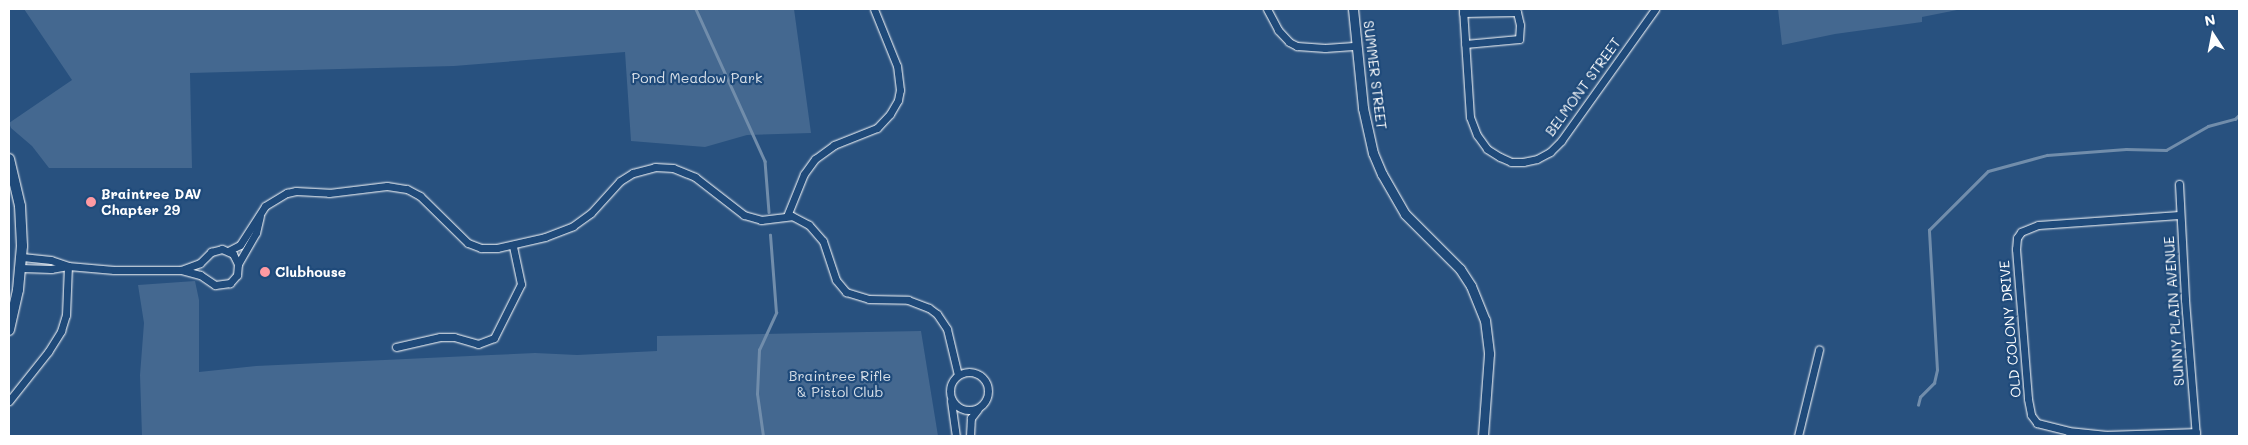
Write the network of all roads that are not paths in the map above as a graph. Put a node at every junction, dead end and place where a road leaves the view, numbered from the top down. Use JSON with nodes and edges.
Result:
{"nodes":[{"id":1,"x":874,"y":9,"type":"edge"},
{"id":2,"x":1267,"y":9,"type":"edge"},
{"id":3,"x":1353,"y":9,"type":"edge"},
{"id":4,"x":1655,"y":9,"type":"edge"},
{"id":5,"x":1463,"y":11,"type":"edge"},
{"id":6,"x":1465,"y":44,"type":"junction"},
{"id":7,"x":1357,"y":46,"type":"junction"},
{"id":8,"x":9,"y":159,"type":"edge"},
{"id":9,"x":2179,"y":184,"type":"dead end"},
{"id":10,"x":260,"y":215,"type":"junction"},
{"id":11,"x":2180,"y":215,"type":"junction"},
{"id":12,"x":787,"y":216,"type":"junction"},
{"id":13,"x":513,"y":245,"type":"junction"},
{"id":14,"x":228,"y":251,"type":"junction"},
{"id":15,"x":21,"y":263,"type":"junction"},
{"id":16,"x":238,"y":264,"type":"junction"},
{"id":17,"x":68,"y":266,"type":"junction"},
{"id":18,"x":181,"y":270,"type":"junction"},
{"id":19,"x":9,"y":330,"type":"edge"},
{"id":20,"x":396,"y":347,"type":"dead end"},
{"id":21,"x":1820,"y":350,"type":"dead end"},
{"id":22,"x":958,"y":375,"type":"junction"},
{"id":23,"x":950,"y":396,"type":"junction"},
{"id":24,"x":9,"y":401,"type":"edge"},
{"id":25,"x":981,"y":407,"type":"junction"},
{"id":26,"x":2196,"y":434,"type":"edge"},
{"id":27,"x":956,"y":436,"type":"edge"},
{"id":28,"x":970,"y":436,"type":"edge"},
{"id":29,"x":1483,"y":436,"type":"edge"},
{"id":30,"x":1798,"y":436,"type":"edge"}],
"edges":[{"from":1,"to":12,"type":"street"},
{"from":2,"to":7,"type":"street"},
{"from":3,"to":7,"type":"street","name":"SUMMER STREET"},
{"from":4,"to":6,"type":"street","name":"BELMONT STREET"},
{"from":5,"to":6,"type":"street","name":"BELMONT STREET"},
{"from":5,"to":6,"type":"street"},
{"from":7,"to":29,"type":"street","name":"SUMMER STREET"},
{"from":8,"to":15,"type":"main road"},
{"from":9,"to":11,"type":"street","name":"SUNNY PLAIN AVENUE"},
{"from":10,"to":13,"type":"street"},
{"from":10,"to":14,"type":"street"},
{"from":10,"to":16,"type":"street"},
{"from":11,"to":26,"type":"street","name":"SUNNY PLAIN AVENUE"},
{"from":11,"to":26,"type":"street","name":"OLD COLONY DRIVE"},
{"from":12,"to":13,"type":"street"},
{"from":12,"to":22,"type":"street"},
{"from":13,"to":20,"type":"street"},
{"from":14,"to":16,"type":"street"},
{"from":14,"to":18,"type":"street"},
{"from":15,"to":17,"type":"street"},
{"from":15,"to":17,"type":"street"},
{"from":15,"to":19,"type":"main road"},
{"from":16,"to":18,"type":"street"},
{"from":17,"to":18,"type":"street"},
{"from":17,"to":24,"type":"street"},
{"from":21,"to":30,"type":"street"},
{"from":22,"to":23,"type":"street"},
{"from":22,"to":25,"type":"street"},
{"from":23,"to":25,"type":"street"},
{"from":23,"to":27,"type":"street"},
{"from":25,"to":28,"type":"street"}]}
